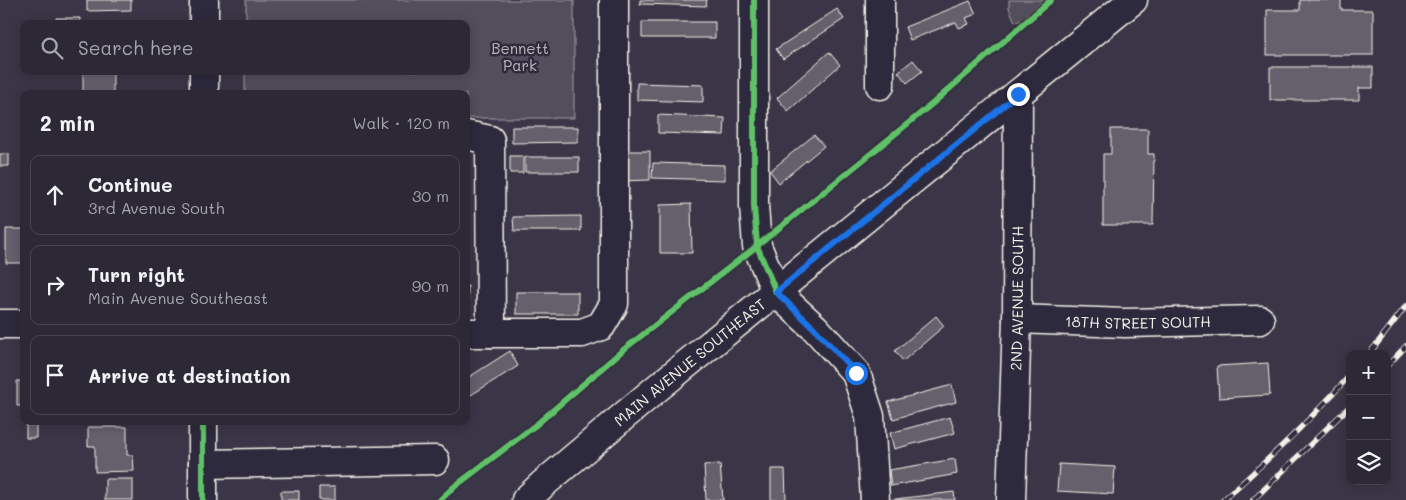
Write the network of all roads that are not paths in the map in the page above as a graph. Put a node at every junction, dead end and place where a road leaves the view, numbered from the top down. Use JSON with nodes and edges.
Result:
{"nodes":[{"id":1,"x":204,"y":0,"type":"edge"},
{"id":2,"x":614,"y":0,"type":"edge"},
{"id":3,"x":754,"y":0,"type":"edge"},
{"id":4,"x":880,"y":0,"type":"edge"},
{"id":5,"x":1133,"y":0,"type":"edge"},
{"id":6,"x":204,"y":20,"type":"edge"},
{"id":7,"x":204,"y":75,"type":"edge"},
{"id":8,"x":880,"y":85,"type":"dead end"},
{"id":9,"x":204,"y":90,"type":"edge"},
{"id":10,"x":1018,"y":94,"type":"junction"},
{"id":11,"x":470,"y":136,"type":"edge"},
{"id":12,"x":776,"y":292,"type":"junction"},
{"id":13,"x":1017,"y":320,"type":"junction"},
{"id":14,"x":1260,"y":320,"type":"dead end"},
{"id":15,"x":0,"y":324,"type":"edge"},
{"id":16,"x":20,"y":324,"type":"edge"},
{"id":17,"x":479,"y":333,"type":"edge"},
{"id":18,"x":203,"y":425,"type":"edge"},
{"id":19,"x":434,"y":460,"type":"dead end"},
{"id":20,"x":203,"y":464,"type":"junction"},
{"id":21,"x":203,"y":500,"type":"edge"},
{"id":22,"x":526,"y":500,"type":"edge"},
{"id":23,"x":875,"y":500,"type":"edge"},
{"id":24,"x":1011,"y":500,"type":"edge"}],
"edges":[{"from":1,"to":6,"type":"main road"},
{"from":2,"to":17,"type":"main road"},
{"from":3,"to":12,"type":"main road"},
{"from":4,"to":8,"type":"main road"},
{"from":5,"to":10,"type":"main road","name":"MAIN AVENUE SOUTHEAST"},
{"from":7,"to":9,"type":"main road"},
{"from":10,"to":12,"type":"main road","name":"MAIN AVENUE SOUTHEAST"},
{"from":10,"to":13,"type":"main road","name":"2ND AVENUE SOUTH"},
{"from":11,"to":17,"type":"main road"},
{"from":12,"to":22,"type":"main road","name":"MAIN AVENUE SOUTHEAST"},
{"from":12,"to":23,"type":"main road"},
{"from":13,"to":14,"type":"main road","name":"18TH STREET SOUTH"},
{"from":13,"to":24,"type":"main road","name":"2ND AVENUE SOUTH"},
{"from":15,"to":16,"type":"main road"},
{"from":18,"to":20,"type":"main road"},
{"from":19,"to":20,"type":"main road"},
{"from":20,"to":21,"type":"main road"}]}
